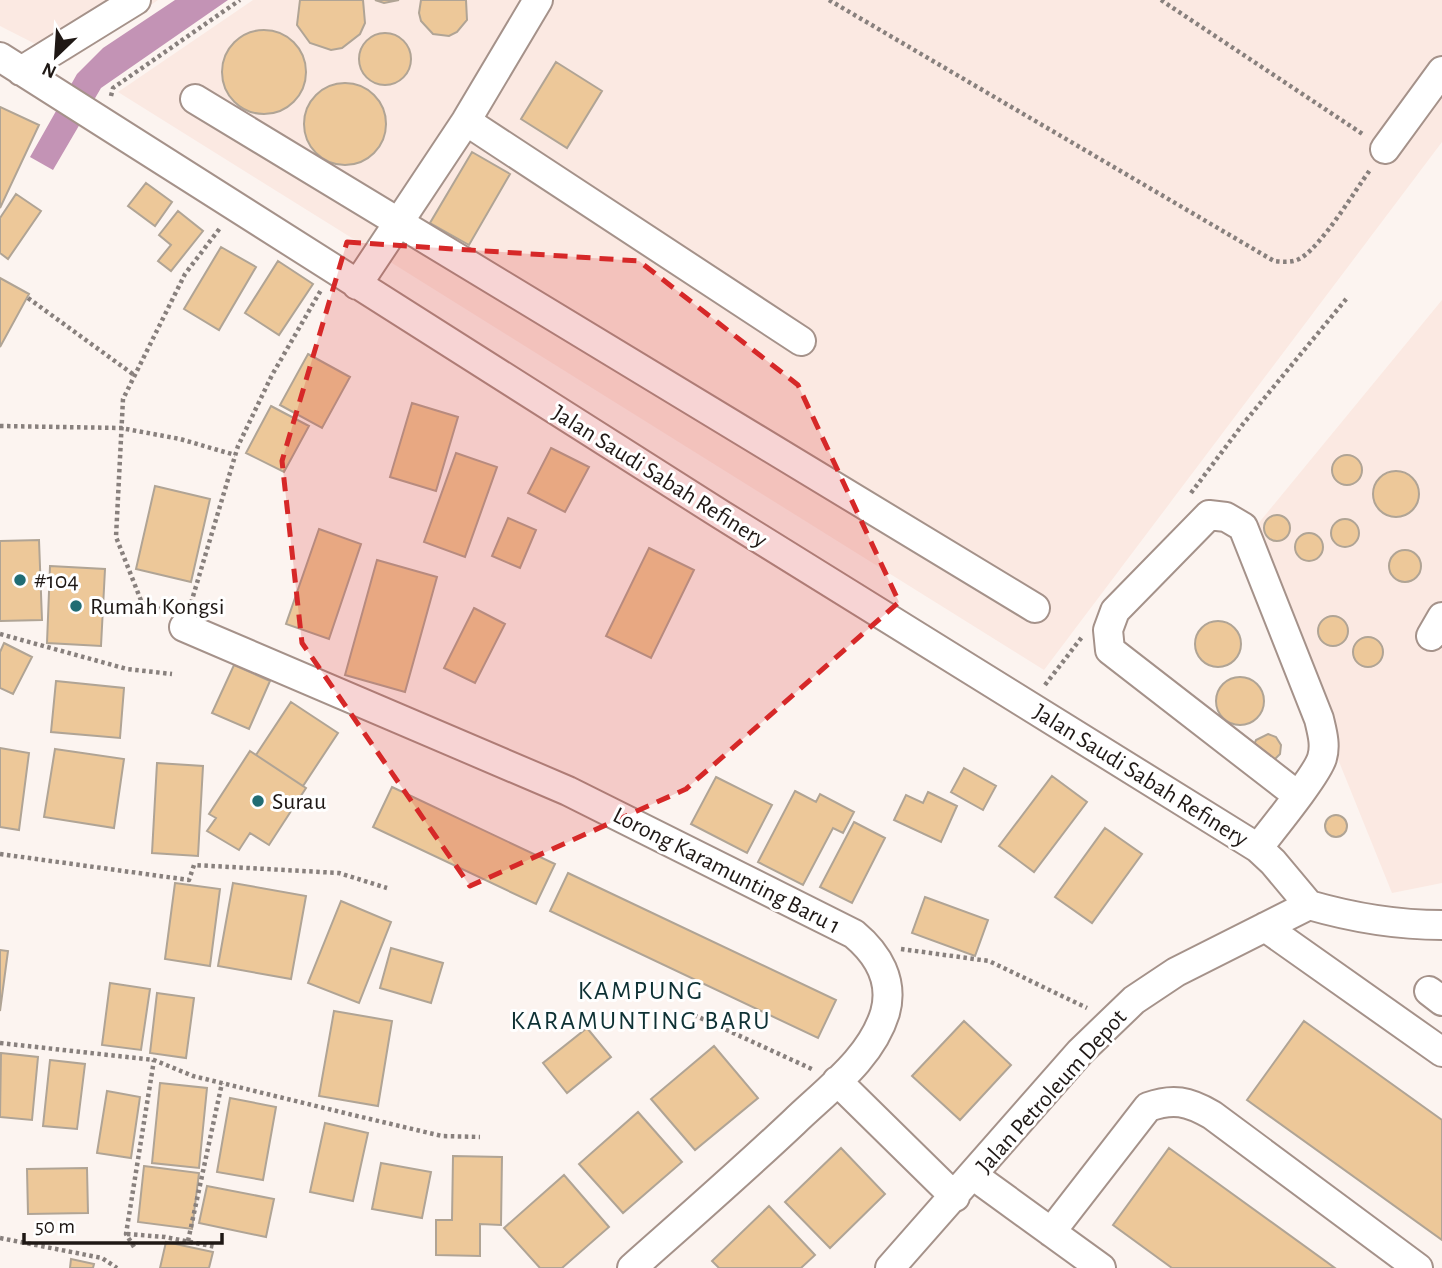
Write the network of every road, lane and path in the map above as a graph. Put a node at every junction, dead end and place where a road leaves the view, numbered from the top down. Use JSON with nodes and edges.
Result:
{"nodes":[{"id":1,"x":136,"y":0,"type":"edge"},
{"id":2,"x":240,"y":0,"type":"edge"},
{"id":3,"x":538,"y":0,"type":"edge"},
{"id":4,"x":829,"y":0,"type":"edge"},
{"id":5,"x":1160,"y":0,"type":"edge"},
{"id":6,"x":10,"y":64,"type":"edge"},
{"id":7,"x":1442,"y":71,"type":"edge"},
{"id":8,"x":195,"y":99,"type":"dead end"},
{"id":9,"x":466,"y":121,"type":"junction"},
{"id":10,"x":101,"y":122,"type":"junction"},
{"id":11,"x":1385,"y":149,"type":"junction"},
{"id":12,"x":398,"y":221,"type":"junction"},
{"id":13,"x":215,"y":234,"type":"dead end"},
{"id":14,"x":357,"y":285,"type":"junction"},
{"id":15,"x":28,"y":298,"type":"dead end"},
{"id":16,"x":311,"y":308,"type":"dead end"},
{"id":17,"x":801,"y":341,"type":"dead end"},
{"id":18,"x":134,"y":375,"type":"junction"},
{"id":19,"x":0,"y":426,"type":"edge"},
{"id":20,"x":121,"y":428,"type":"junction"},
{"id":21,"x":235,"y":455,"type":"junction"},
{"id":22,"x":195,"y":591,"type":"dead end"},
{"id":23,"x":142,"y":603,"type":"dead end"},
{"id":24,"x":1035,"y":608,"type":"dead end"},
{"id":25,"x":184,"y":627,"type":"dead end"},
{"id":26,"x":0,"y":634,"type":"edge"},
{"id":27,"x":172,"y":674,"type":"dead end"},
{"id":28,"x":1297,"y":795,"type":"junction"},
{"id":29,"x":1258,"y":848,"type":"junction"},
{"id":30,"x":0,"y":854,"type":"edge"},
{"id":31,"x":387,"y":888,"type":"dead end"},
{"id":32,"x":1309,"y":905,"type":"junction"},
{"id":33,"x":1442,"y":925,"type":"edge"},
{"id":34,"x":1265,"y":927,"type":"junction"},
{"id":35,"x":869,"y":946,"type":"junction"},
{"id":36,"x":694,"y":1015,"type":"dead end"},
{"id":37,"x":1113,"y":1018,"type":"junction"},
{"id":38,"x":0,"y":1043,"type":"edge"},
{"id":39,"x":1442,"y":1052,"type":"edge"},
{"id":40,"x":154,"y":1060,"type":"junction"},
{"id":41,"x":837,"y":1081,"type":"junction"},
{"id":42,"x":222,"y":1083,"type":"junction"},
{"id":43,"x":480,"y":1137,"type":"dead end"},
{"id":44,"x":974,"y":1176,"type":"junction"},
{"id":45,"x":955,"y":1197,"type":"junction"},
{"id":46,"x":1051,"y":1232,"type":"junction"},
{"id":47,"x":126,"y":1234,"type":"junction"},
{"id":48,"x":0,"y":1237,"type":"edge"},
{"id":49,"x":188,"y":1241,"type":"junction"},
{"id":50,"x":134,"y":1247,"type":"dead end"},
{"id":51,"x":216,"y":1247,"type":"dead end"},
{"id":52,"x":117,"y":1268,"type":"edge"},
{"id":53,"x":632,"y":1268,"type":"edge"},
{"id":54,"x":890,"y":1268,"type":"edge"},
{"id":55,"x":1101,"y":1268,"type":"edge"},
{"id":56,"x":1418,"y":1268,"type":"edge"}],
"edges":[{"from":1,"to":6,"type":"street"},
{"from":2,"to":10,"type":"path"},
{"from":3,"to":9,"type":"street"},
{"from":4,"to":11,"type":"path"},
{"from":5,"to":11,"type":"path"},
{"from":6,"to":10,"type":"street","name":"Jalan Saudi Sabah Refinery"},
{"from":7,"to":11,"type":"street"},
{"from":8,"to":12,"type":"street"},
{"from":9,"to":12,"type":"street"},
{"from":9,"to":17,"type":"street"},
{"from":10,"to":14,"type":"street","name":"Jalan Saudi Sabah Refinery"},
{"from":12,"to":14,"type":"street"},
{"from":12,"to":24,"type":"street"},
{"from":13,"to":18,"type":"path"},
{"from":14,"to":29,"type":"street","name":"Jalan Saudi Sabah Refinery"},
{"from":15,"to":18,"type":"path"},
{"from":16,"to":21,"type":"path"},
{"from":18,"to":20,"type":"path"},
{"from":19,"to":20,"type":"path"},
{"from":20,"to":21,"type":"path"},
{"from":20,"to":23,"type":"path"},
{"from":21,"to":22,"type":"path"},
{"from":25,"to":35,"type":"street","name":"Lorong Karamunting Baru 1"},
{"from":26,"to":27,"type":"path"},
{"from":28,"to":28,"type":"street"},
{"from":28,"to":29,"type":"street"},
{"from":29,"to":32,"type":"street","name":"Jalan Saudi Sabah Refinery"},
{"from":30,"to":31,"type":"path"},
{"from":32,"to":33,"type":"street"},
{"from":32,"to":34,"type":"street","name":"Jalan Petroleum Depot"},
{"from":34,"to":37,"type":"street","name":"Jalan Petroleum Depot"},
{"from":34,"to":39,"type":"street"},
{"from":35,"to":37,"type":"path"},
{"from":35,"to":41,"type":"street","name":"Lorong Karamunting Baru 1"},
{"from":36,"to":41,"type":"path"},
{"from":37,"to":44,"type":"street","name":"Jalan Petroleum Depot"},
{"from":38,"to":40,"type":"path"},
{"from":40,"to":42,"type":"path"},
{"from":40,"to":47,"type":"path"},
{"from":41,"to":45,"type":"street"},
{"from":41,"to":53,"type":"street","name":"Lorong Karamunting Baru 1"},
{"from":42,"to":43,"type":"path"},
{"from":42,"to":49,"type":"path"},
{"from":44,"to":45,"type":"street","name":"Jalan Petroleum Depot"},
{"from":44,"to":46,"type":"street"},
{"from":45,"to":54,"type":"street","name":"Jalan Petroleum Depot"},
{"from":46,"to":55,"type":"street"},
{"from":46,"to":56,"type":"street"},
{"from":47,"to":49,"type":"path"},
{"from":47,"to":50,"type":"path"},
{"from":48,"to":52,"type":"path"},
{"from":49,"to":51,"type":"path"}]}
